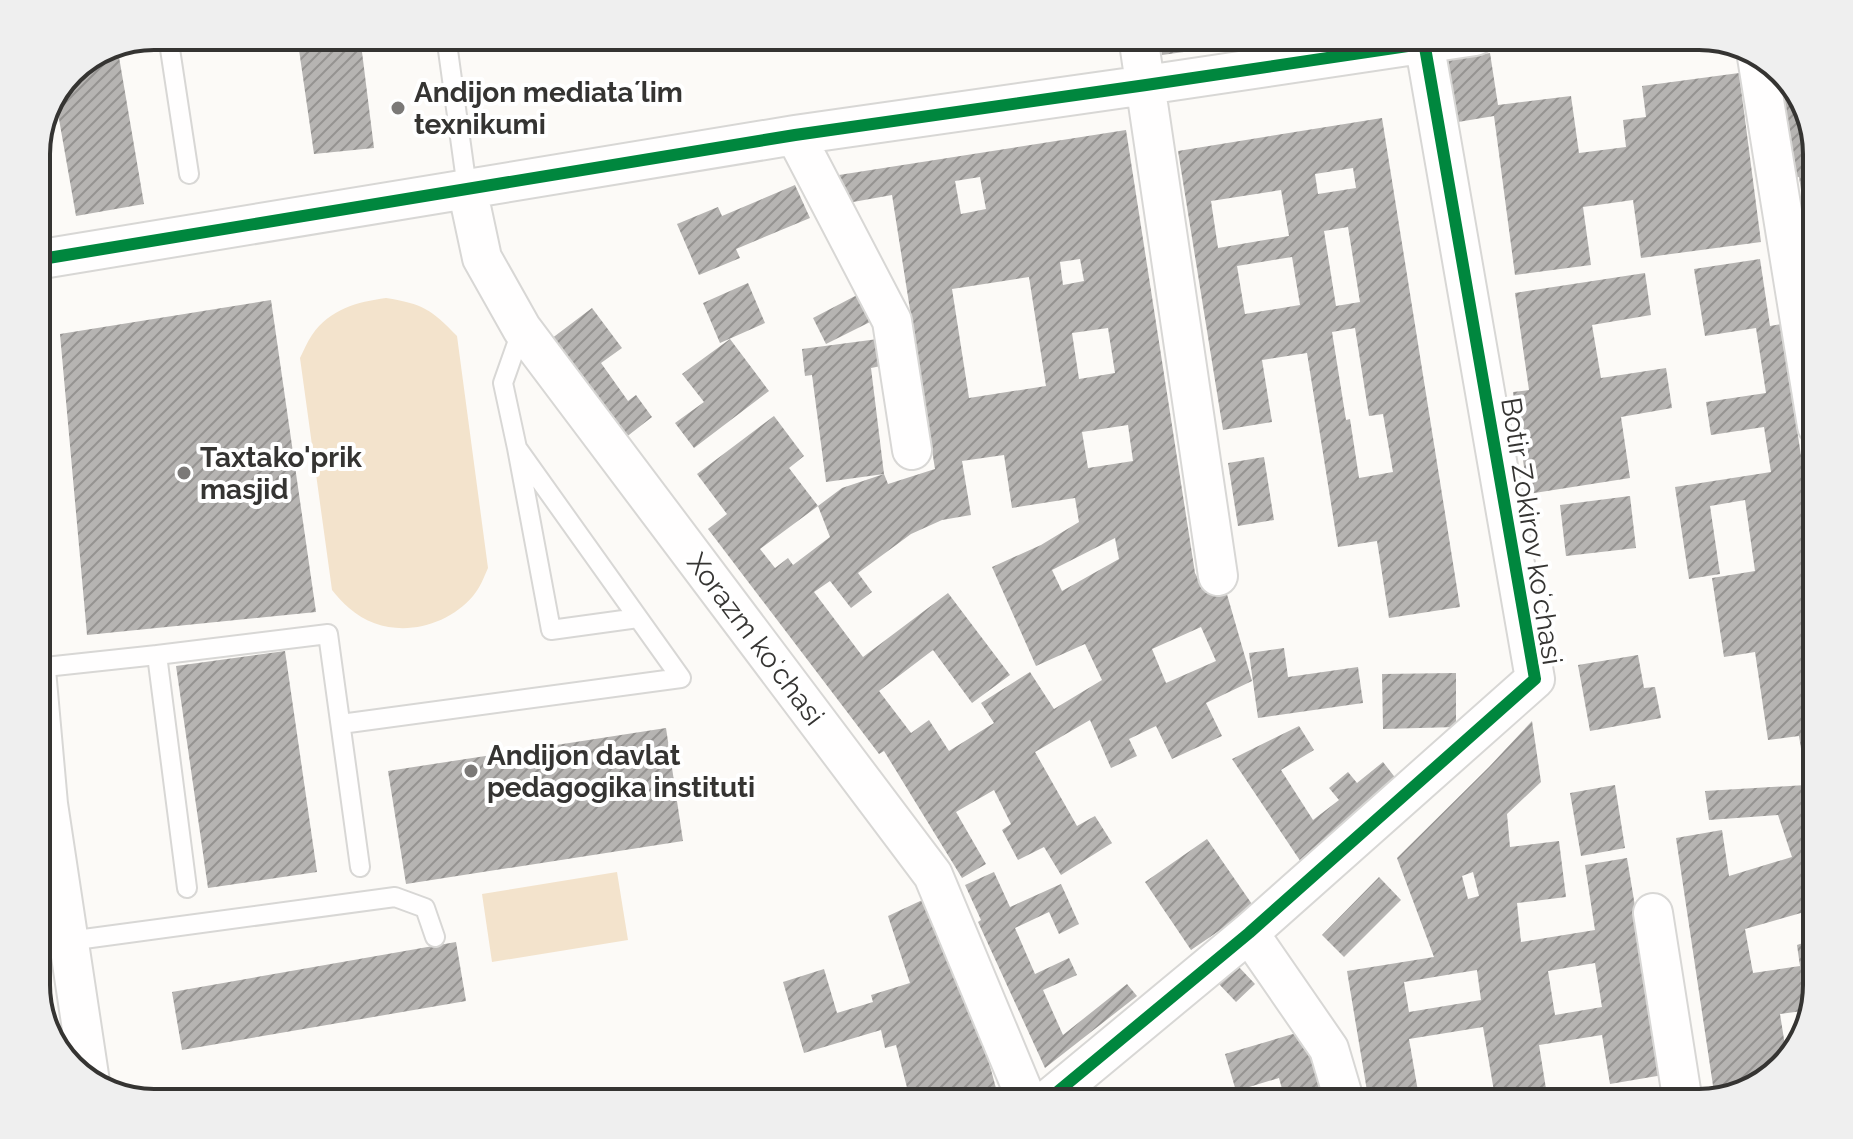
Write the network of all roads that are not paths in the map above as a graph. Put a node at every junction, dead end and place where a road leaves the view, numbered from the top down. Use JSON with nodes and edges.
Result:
{"nodes":[{"id":1,"x":170,"y":50,"type":"edge"},
{"id":2,"x":448,"y":50,"type":"edge"},
{"id":3,"x":1140,"y":50,"type":"edge"},
{"id":4,"x":1362,"y":50,"type":"edge"},
{"id":5,"x":1426,"y":50,"type":"edge"},
{"id":6,"x":1759,"y":69,"type":"edge"},
{"id":7,"x":1146,"y":85,"type":"junction"},
{"id":8,"x":795,"y":135,"type":"junction"},
{"id":9,"x":189,"y":174,"type":"dead end"},
{"id":10,"x":467,"y":188,"type":"junction"},
{"id":11,"x":50,"y":258,"type":"edge"},
{"id":12,"x":522,"y":329,"type":"junction"},
{"id":13,"x":1803,"y":340,"type":"edge"},
{"id":14,"x":517,"y":448,"type":"junction"},
{"id":15,"x":912,"y":450,"type":"dead end"},
{"id":16,"x":1218,"y":576,"type":"dead end"},
{"id":17,"x":638,"y":618,"type":"junction"},
{"id":18,"x":157,"y":655,"type":"junction"},
{"id":19,"x":50,"y":667,"type":"edge"},
{"id":20,"x":341,"y":724,"type":"junction"},
{"id":21,"x":50,"y":845,"type":"edge"},
{"id":22,"x":360,"y":867,"type":"dead end"},
{"id":23,"x":187,"y":888,"type":"dead end"},
{"id":24,"x":1653,"y":913,"type":"dead end"},
{"id":25,"x":1249,"y":933,"type":"junction"},
{"id":26,"x":435,"y":937,"type":"dead end"},
{"id":27,"x":69,"y":941,"type":"junction"},
{"id":28,"x":87,"y":1065,"type":"edge"},
{"id":29,"x":1022,"y":1089,"type":"edge"},
{"id":30,"x":1061,"y":1089,"type":"edge"},
{"id":31,"x":1341,"y":1089,"type":"edge"},
{"id":32,"x":1681,"y":1089,"type":"edge"}],
"edges":[{"from":1,"to":9,"type":"lane"},
{"from":2,"to":10,"type":"lane"},
{"from":3,"to":7,"type":"street"},
{"from":4,"to":7,"type":"street"},
{"from":5,"to":25,"type":"street","name":"Botir Zokirov koʻchasi"},
{"from":6,"to":13,"type":"street"},
{"from":7,"to":8,"type":"street"},
{"from":7,"to":16,"type":"street"},
{"from":8,"to":10,"type":"street"},
{"from":8,"to":15,"type":"street"},
{"from":10,"to":11,"type":"street"},
{"from":10,"to":12,"type":"street","name":"Xorazm koʻchasi"},
{"from":12,"to":14,"type":"lane"},
{"from":12,"to":29,"type":"street","name":"Xorazm koʻchasi"},
{"from":14,"to":17,"type":"lane"},
{"from":14,"to":17,"type":"lane"},
{"from":17,"to":20,"type":"lane"},
{"from":18,"to":19,"type":"lane"},
{"from":18,"to":20,"type":"lane"},
{"from":18,"to":23,"type":"lane"},
{"from":20,"to":22,"type":"lane"},
{"from":21,"to":27,"type":"street"},
{"from":24,"to":32,"type":"street"},
{"from":25,"to":30,"type":"street","name":"Botir Zokirov koʻchasi"},
{"from":25,"to":31,"type":"street"},
{"from":26,"to":27,"type":"lane"},
{"from":27,"to":28,"type":"street"}]}
